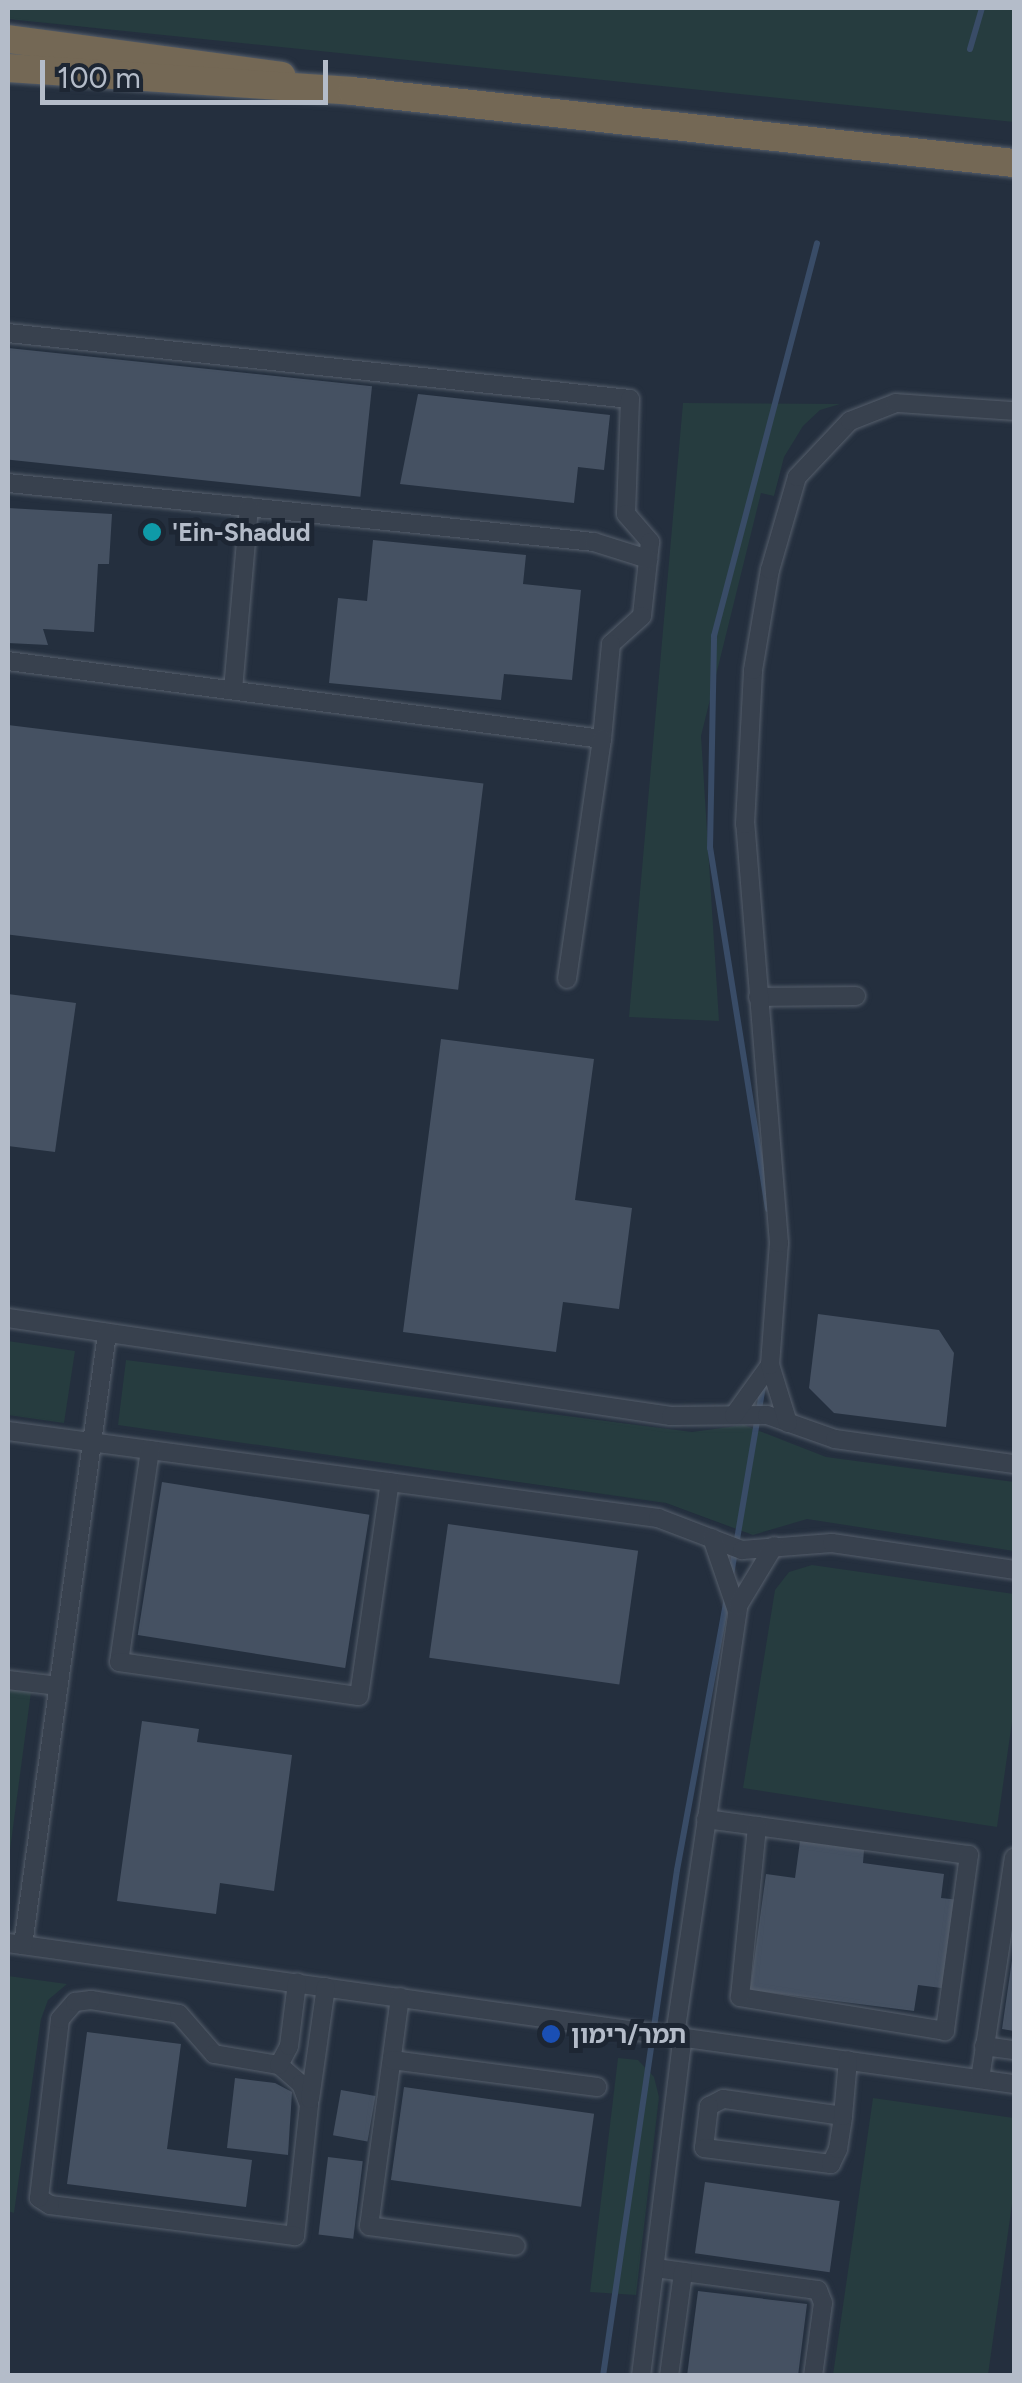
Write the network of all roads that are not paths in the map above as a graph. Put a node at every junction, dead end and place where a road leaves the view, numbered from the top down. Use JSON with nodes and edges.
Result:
{"nodes":[{"id":1,"x":8,"y":39,"type":"edge"},
{"id":2,"x":8,"y":68,"type":"edge"},
{"id":3,"x":352,"y":90,"type":"junction"},
{"id":4,"x":1014,"y":164,"type":"edge"},
{"id":5,"x":8,"y":333,"type":"edge"},
{"id":6,"x":1014,"y":410,"type":"edge"},
{"id":7,"x":8,"y":483,"type":"edge"},
{"id":8,"x":249,"y":507,"type":"junction"},
{"id":9,"x":648,"y":559,"type":"junction"},
{"id":10,"x":8,"y":660,"type":"edge"},
{"id":11,"x":232,"y":690,"type":"junction"},
{"id":12,"x":602,"y":738,"type":"junction"},
{"id":13,"x":568,"y":979,"type":"dead end"},
{"id":14,"x":856,"y":996,"type":"dead end"},
{"id":15,"x":758,"y":997,"type":"junction"},
{"id":16,"x":8,"y":1318,"type":"edge"},
{"id":17,"x":106,"y":1333,"type":"junction"},
{"id":18,"x":770,"y":1365,"type":"junction"},
{"id":19,"x":734,"y":1415,"type":"junction"},
{"id":20,"x":788,"y":1423,"type":"junction"},
{"id":21,"x":8,"y":1430,"type":"edge"},
{"id":22,"x":93,"y":1442,"type":"junction"},
{"id":23,"x":150,"y":1450,"type":"junction"},
{"id":24,"x":1014,"y":1464,"type":"edge"},
{"id":25,"x":390,"y":1482,"type":"junction"},
{"id":26,"x":712,"y":1538,"type":"junction"},
{"id":27,"x":774,"y":1546,"type":"junction"},
{"id":28,"x":1014,"y":1570,"type":"edge"},
{"id":29,"x":737,"y":1612,"type":"junction"},
{"id":30,"x":8,"y":1680,"type":"edge"},
{"id":31,"x":59,"y":1686,"type":"junction"},
{"id":32,"x":706,"y":1819,"type":"junction"},
{"id":33,"x":756,"y":1826,"type":"junction"},
{"id":34,"x":1014,"y":1858,"type":"edge"},
{"id":35,"x":15,"y":1944,"type":"edge"},
{"id":36,"x":297,"y":1983,"type":"junction"},
{"id":37,"x":326,"y":1986,"type":"junction"},
{"id":38,"x":400,"y":1997,"type":"junction"},
{"id":39,"x":679,"y":2035,"type":"junction"},
{"id":40,"x":984,"y":2046,"type":"junction"},
{"id":41,"x":1014,"y":2050,"type":"edge"},
{"id":42,"x":392,"y":2060,"type":"junction"},
{"id":43,"x":848,"y":2060,"type":"junction"},
{"id":44,"x":280,"y":2065,"type":"junction"},
{"id":45,"x":980,"y":2079,"type":"junction"},
{"id":46,"x":1014,"y":2084,"type":"edge"},
{"id":47,"x":597,"y":2087,"type":"dead end"},
{"id":48,"x":310,"y":2105,"type":"junction"},
{"id":49,"x":842,"y":2116,"type":"junction"},
{"id":50,"x":516,"y":2246,"type":"dead end"},
{"id":51,"x":654,"y":2268,"type":"junction"},
{"id":52,"x":683,"y":2272,"type":"junction"},
{"id":53,"x":641,"y":2376,"type":"edge"},
{"id":54,"x":669,"y":2376,"type":"edge"},
{"id":55,"x":813,"y":2376,"type":"edge"}],
"edges":[{"from":1,"to":3,"type":"highway"},
{"from":2,"to":3,"type":"highway"},
{"from":3,"to":4,"type":"highway"},
{"from":5,"to":9,"type":"street"},
{"from":6,"to":15,"type":"street"},
{"from":7,"to":8,"type":"street"},
{"from":8,"to":9,"type":"street"},
{"from":8,"to":11,"type":"street"},
{"from":9,"to":12,"type":"street"},
{"from":10,"to":11,"type":"street"},
{"from":11,"to":12,"type":"street"},
{"from":12,"to":13,"type":"street"},
{"from":14,"to":15,"type":"street"},
{"from":15,"to":18,"type":"street"},
{"from":16,"to":17,"type":"street"},
{"from":17,"to":19,"type":"street"},
{"from":17,"to":22,"type":"street"},
{"from":18,"to":19,"type":"street"},
{"from":18,"to":20,"type":"street"},
{"from":19,"to":20,"type":"street"},
{"from":20,"to":24,"type":"street"},
{"from":21,"to":22,"type":"street"},
{"from":22,"to":23,"type":"street"},
{"from":22,"to":31,"type":"street"},
{"from":23,"to":25,"type":"street"},
{"from":23,"to":25,"type":"street"},
{"from":25,"to":26,"type":"street"},
{"from":26,"to":27,"type":"street"},
{"from":26,"to":29,"type":"street"},
{"from":27,"to":28,"type":"street"},
{"from":27,"to":29,"type":"street"},
{"from":29,"to":32,"type":"street"},
{"from":30,"to":31,"type":"street"},
{"from":31,"to":35,"type":"street"},
{"from":32,"to":33,"type":"street"},
{"from":32,"to":39,"type":"street"},
{"from":33,"to":33,"type":"street"},
{"from":34,"to":40,"type":"street"},
{"from":35,"to":36,"type":"street"},
{"from":36,"to":37,"type":"street"},
{"from":36,"to":44,"type":"street"},
{"from":37,"to":38,"type":"street"},
{"from":37,"to":48,"type":"street"},
{"from":38,"to":39,"type":"street"},
{"from":38,"to":42,"type":"street"},
{"from":39,"to":43,"type":"street"},
{"from":39,"to":51,"type":"street"},
{"from":40,"to":41,"type":"street"},
{"from":40,"to":45,"type":"street"},
{"from":42,"to":47,"type":"street"},
{"from":42,"to":50,"type":"street"},
{"from":43,"to":45,"type":"street"},
{"from":43,"to":49,"type":"street"},
{"from":44,"to":48,"type":"street"},
{"from":44,"to":48,"type":"street"},
{"from":45,"to":46,"type":"street"},
{"from":49,"to":49,"type":"street"},
{"from":51,"to":52,"type":"street"},
{"from":51,"to":53,"type":"street"},
{"from":52,"to":54,"type":"street"},
{"from":52,"to":55,"type":"street"}]}
